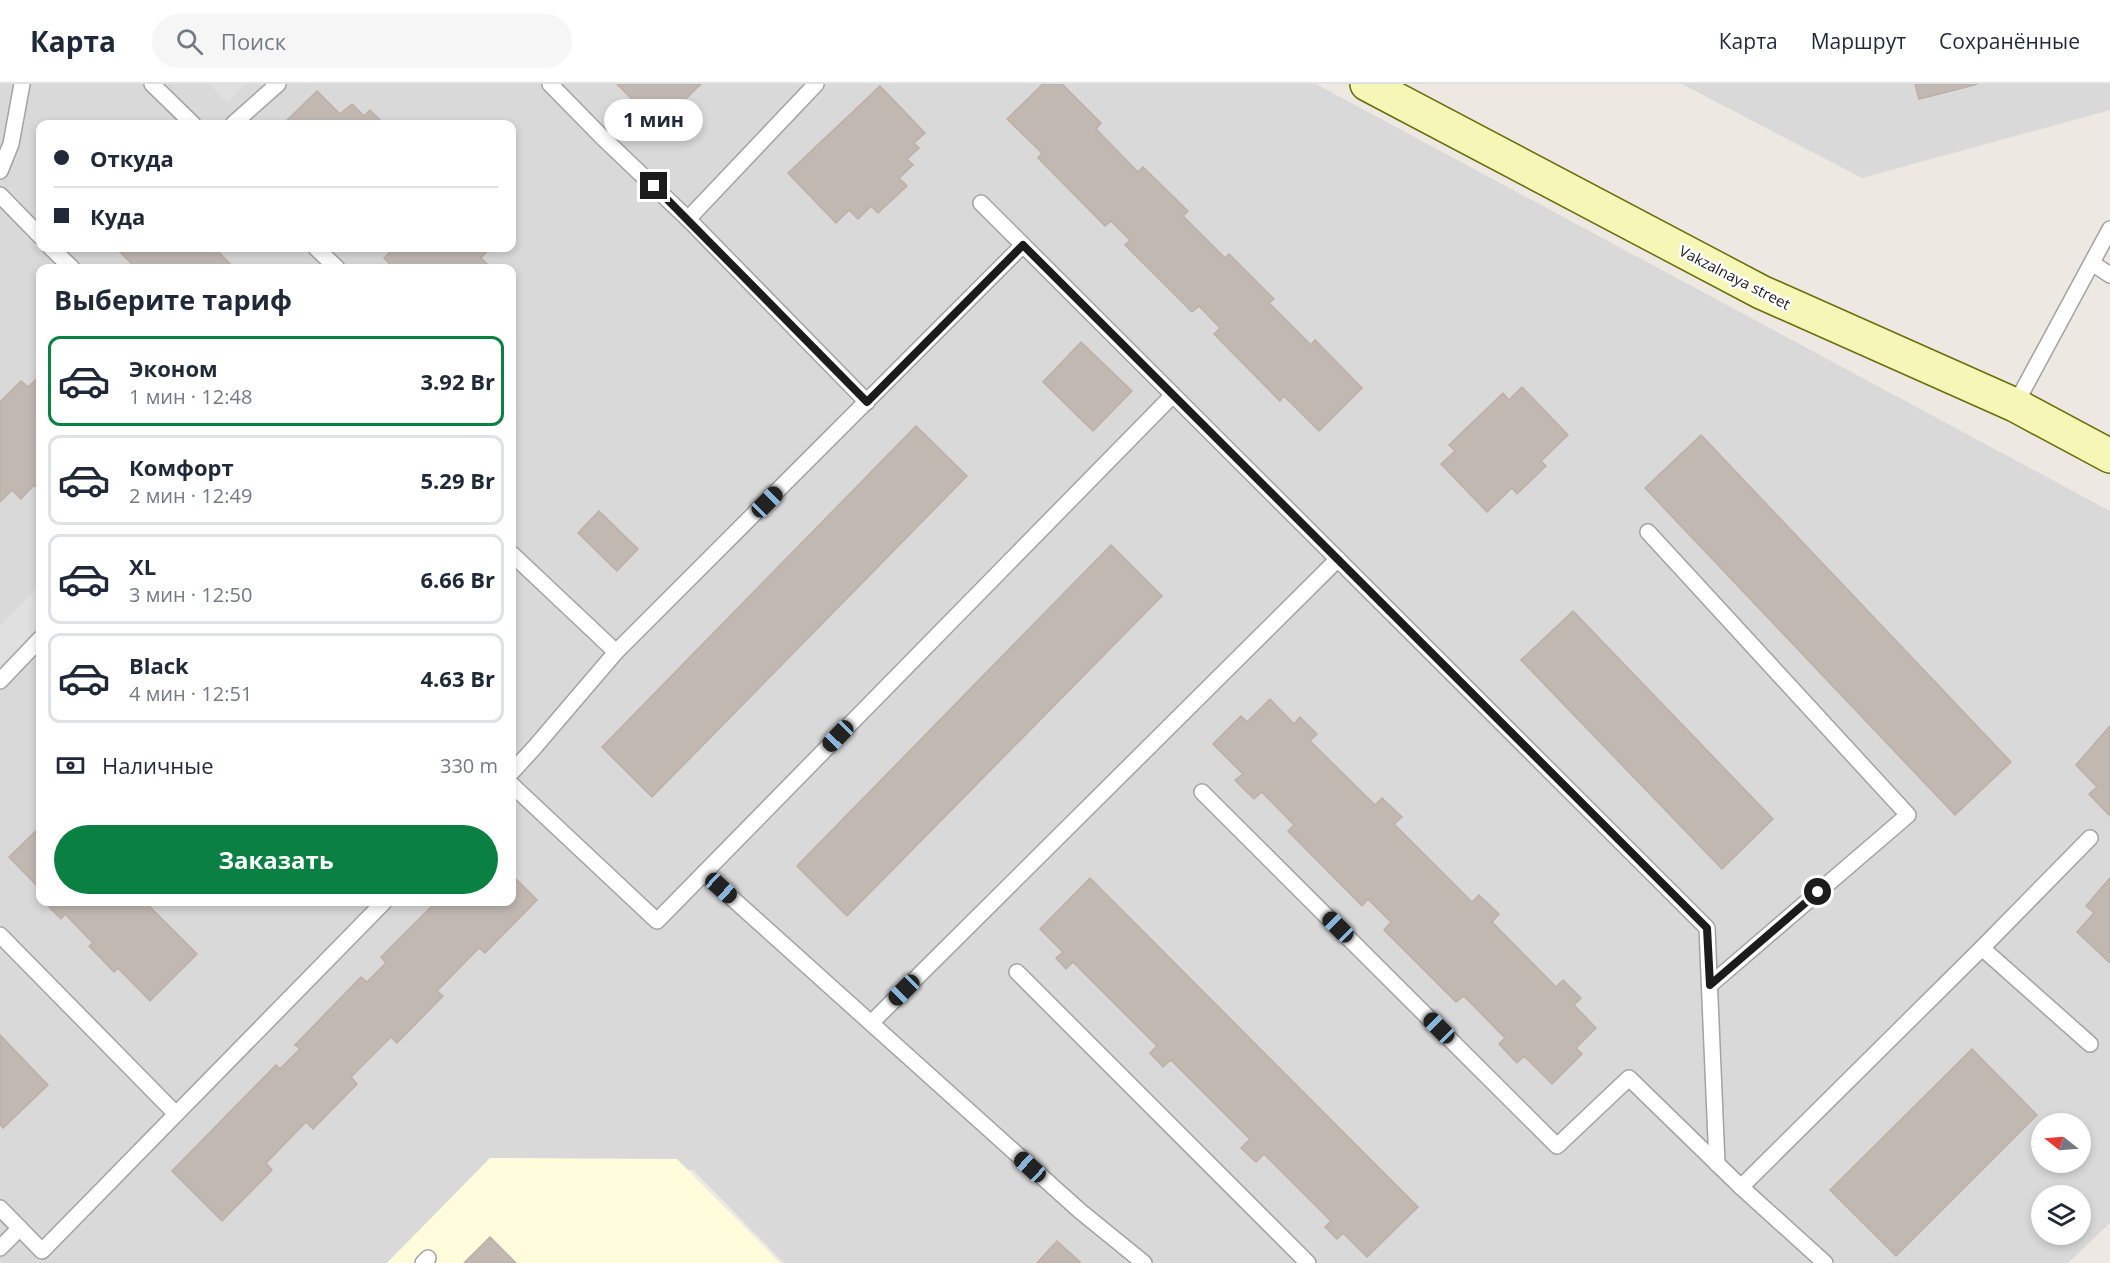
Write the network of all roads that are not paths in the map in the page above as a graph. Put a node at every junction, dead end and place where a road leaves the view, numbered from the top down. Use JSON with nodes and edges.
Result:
{"nodes":[{"id":1,"x":22,"y":84,"type":"edge"},
{"id":2,"x":152,"y":84,"type":"edge"},
{"id":3,"x":278,"y":84,"type":"edge"},
{"id":4,"x":550,"y":84,"type":"edge"},
{"id":5,"x":816,"y":84,"type":"edge"},
{"id":6,"x":1367,"y":84,"type":"edge"},
{"id":7,"x":189,"y":120,"type":"edge"},
{"id":8,"x":238,"y":120,"type":"edge"},
{"id":9,"x":0,"y":171,"type":"edge"},
{"id":10,"x":0,"y":195,"type":"edge"},
{"id":11,"x":981,"y":202,"type":"dead end"},
{"id":12,"x":688,"y":219,"type":"junction"},
{"id":13,"x":2110,"y":229,"type":"edge"},
{"id":14,"x":36,"y":232,"type":"edge"},
{"id":15,"x":1023,"y":245,"type":"junction"},
{"id":16,"x":55,"y":252,"type":"edge"},
{"id":17,"x":320,"y":252,"type":"edge"},
{"id":18,"x":2091,"y":263,"type":"junction"},
{"id":19,"x":68,"y":264,"type":"edge"},
{"id":20,"x":333,"y":264,"type":"edge"},
{"id":21,"x":2110,"y":275,"type":"edge"},
{"id":22,"x":1173,"y":395,"type":"junction"},
{"id":23,"x":867,"y":402,"type":"junction"},
{"id":24,"x":2015,"y":405,"type":"junction"},
{"id":25,"x":2110,"y":456,"type":"edge"},
{"id":26,"x":1648,"y":532,"type":"dead end"},
{"id":27,"x":516,"y":558,"type":"edge"},
{"id":28,"x":1338,"y":559,"type":"junction"},
{"id":29,"x":36,"y":643,"type":"edge"},
{"id":30,"x":616,"y":652,"type":"junction"},
{"id":31,"x":0,"y":681,"type":"edge"},
{"id":32,"x":516,"y":768,"type":"edge"},
{"id":33,"x":516,"y":789,"type":"edge"},
{"id":34,"x":1202,"y":792,"type":"dead end"},
{"id":35,"x":2090,"y":838,"type":"dead end"},
{"id":36,"x":704,"y":873,"type":"junction"},
{"id":37,"x":380,"y":906,"type":"edge"},
{"id":38,"x":0,"y":935,"type":"edge"},
{"id":39,"x":1982,"y":948,"type":"junction"},
{"id":40,"x":1017,"y":972,"type":"dead end"},
{"id":41,"x":1710,"y":985,"type":"junction"},
{"id":42,"x":871,"y":1023,"type":"junction"},
{"id":43,"x":2090,"y":1044,"type":"dead end"},
{"id":44,"x":176,"y":1114,"type":"junction"},
{"id":45,"x":1717,"y":1164,"type":"junction"},
{"id":46,"x":1741,"y":1187,"type":"junction"},
{"id":47,"x":0,"y":1208,"type":"edge"},
{"id":48,"x":20,"y":1228,"type":"junction"},
{"id":49,"x":0,"y":1248,"type":"edge"},
{"id":50,"x":1143,"y":1263,"type":"edge"},
{"id":51,"x":1308,"y":1263,"type":"edge"},
{"id":52,"x":1825,"y":1263,"type":"edge"}],
"edges":[{"from":1,"to":9,"type":"lane"},
{"from":2,"to":7,"type":"lane"},
{"from":3,"to":8,"type":"lane"},
{"from":4,"to":12,"type":"lane"},
{"from":5,"to":12,"type":"lane"},
{"from":6,"to":24,"type":"main road","name":"Vakzalnaya street"},
{"from":10,"to":14,"type":"lane"},
{"from":11,"to":15,"type":"lane"},
{"from":12,"to":23,"type":"lane"},
{"from":13,"to":18,"type":"lane"},
{"from":15,"to":22,"type":"lane"},
{"from":15,"to":23,"type":"lane"},
{"from":16,"to":19,"type":"lane"},
{"from":17,"to":20,"type":"lane"},
{"from":18,"to":21,"type":"lane"},
{"from":18,"to":24,"type":"lane"},
{"from":22,"to":28,"type":"lane"},
{"from":22,"to":36,"type":"lane"},
{"from":23,"to":30,"type":"lane"},
{"from":24,"to":25,"type":"main road","name":"Vakzalnaya street"},
{"from":26,"to":41,"type":"lane"},
{"from":27,"to":30,"type":"lane"},
{"from":28,"to":41,"type":"lane"},
{"from":28,"to":42,"type":"lane"},
{"from":29,"to":31,"type":"lane"},
{"from":30,"to":32,"type":"lane"},
{"from":33,"to":36,"type":"lane"},
{"from":34,"to":45,"type":"lane"},
{"from":35,"to":39,"type":"lane"},
{"from":36,"to":42,"type":"lane"},
{"from":37,"to":44,"type":"lane"},
{"from":38,"to":44,"type":"lane"},
{"from":39,"to":43,"type":"lane"},
{"from":39,"to":46,"type":"lane"},
{"from":40,"to":51,"type":"lane"},
{"from":41,"to":45,"type":"lane"},
{"from":42,"to":50,"type":"lane"},
{"from":44,"to":48,"type":"lane"},
{"from":45,"to":46,"type":"lane"},
{"from":46,"to":52,"type":"lane"},
{"from":47,"to":48,"type":"lane"},
{"from":48,"to":49,"type":"lane"}]}
